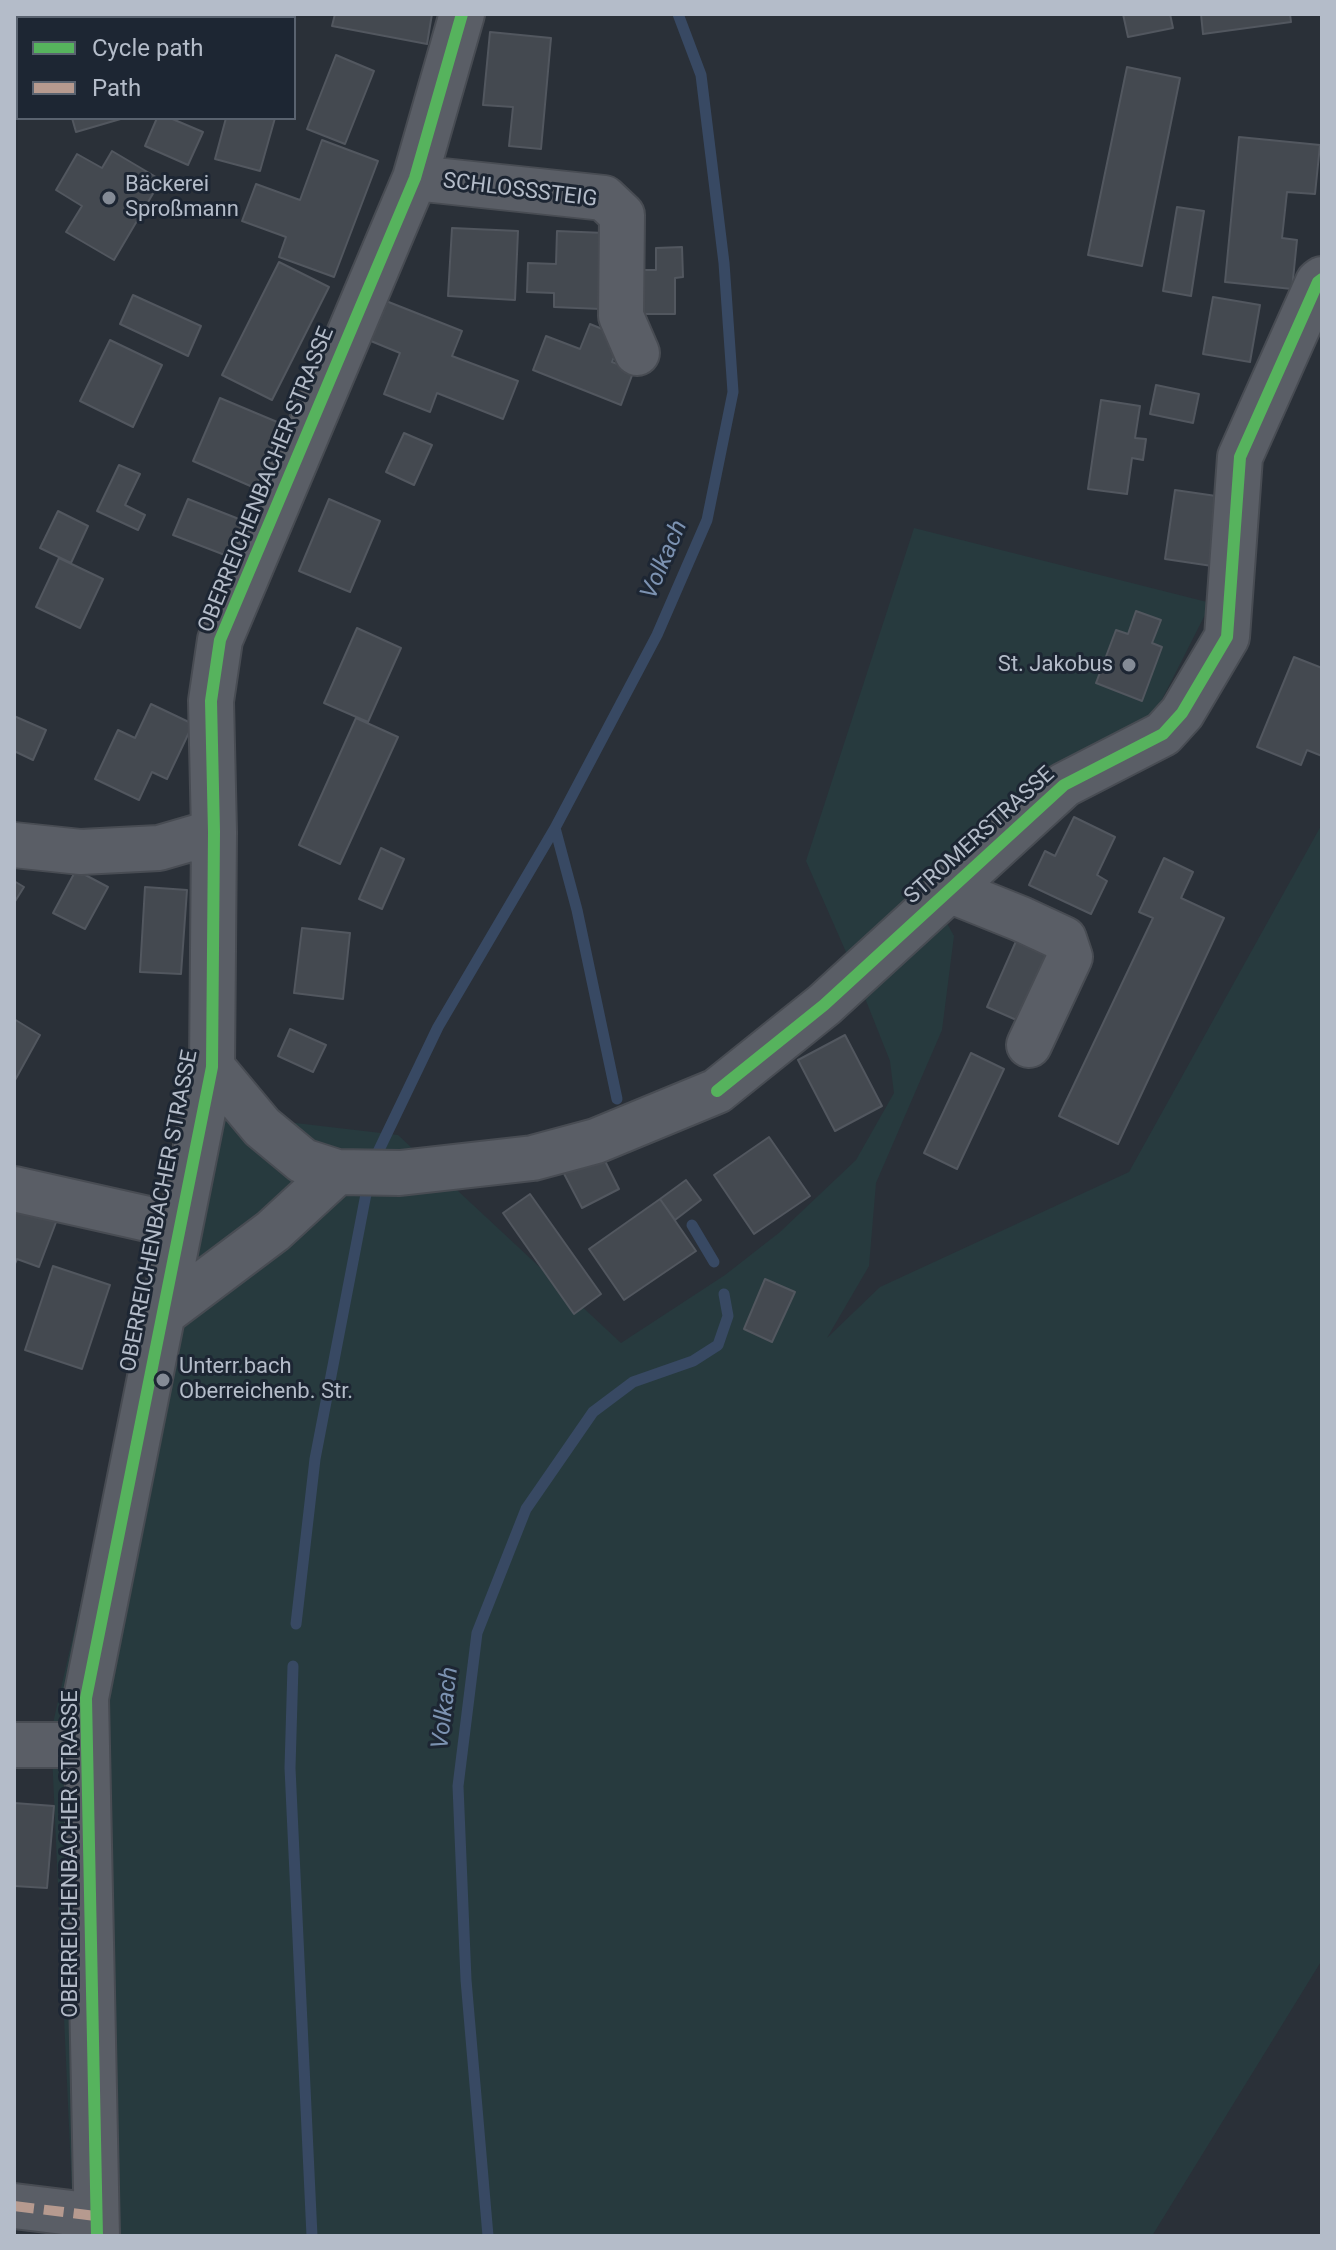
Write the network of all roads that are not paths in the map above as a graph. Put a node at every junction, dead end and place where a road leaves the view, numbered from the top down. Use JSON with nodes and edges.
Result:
{"nodes":[{"id":1,"x":462,"y":14,"type":"edge"},
{"id":2,"x":415,"y":178,"type":"junction"},
{"id":3,"x":1322,"y":279,"type":"edge"},
{"id":4,"x":637,"y":353,"type":"dead end"},
{"id":5,"x":214,"y":832,"type":"junction"},
{"id":6,"x":14,"y":845,"type":"edge"},
{"id":7,"x":949,"y":890,"type":"junction"},
{"id":8,"x":1029,"y":1045,"type":"dead end"},
{"id":9,"x":212,"y":1067,"type":"junction"},
{"id":10,"x":337,"y":1172,"type":"junction"},
{"id":11,"x":14,"y":1189,"type":"edge"},
{"id":12,"x":179,"y":1226,"type":"junction"},
{"id":13,"x":160,"y":1316,"type":"junction"},
{"id":14,"x":14,"y":1745,"type":"edge"},
{"id":15,"x":87,"y":1745,"type":"junction"},
{"id":16,"x":14,"y":2206,"type":"edge"},
{"id":17,"x":96,"y":2226,"type":"edge"}],
"edges":[{"from":1,"to":2,"type":"street","name":"OBERREICHENBACHER STRASSE"},
{"from":2,"to":4,"type":"street","name":"SCHLOSSSTEIG"},
{"from":2,"to":5,"type":"street","name":"OBERREICHENBACHER STRASSE"},
{"from":3,"to":7,"type":"street","name":"STROMERSTRASSE"},
{"from":5,"to":6,"type":"street"},
{"from":5,"to":9,"type":"street","name":"OBERREICHENBACHER STRASSE"},
{"from":7,"to":8,"type":"street"},
{"from":7,"to":10,"type":"street","name":"STROMERSTRASSE"},
{"from":9,"to":10,"type":"street","name":"STROMERSTRASSE"},
{"from":9,"to":12,"type":"street","name":"OBERREICHENBACHER STRASSE"},
{"from":10,"to":13,"type":"street"},
{"from":11,"to":12,"type":"street"},
{"from":12,"to":13,"type":"street","name":"OBERREICHENBACHER STRASSE"},
{"from":13,"to":15,"type":"street","name":"OBERREICHENBACHER STRASSE"},
{"from":14,"to":15,"type":"street"},
{"from":15,"to":17,"type":"street","name":"OBERREICHENBACHER STRASSE"},
{"from":16,"to":17,"type":"street"}]}
